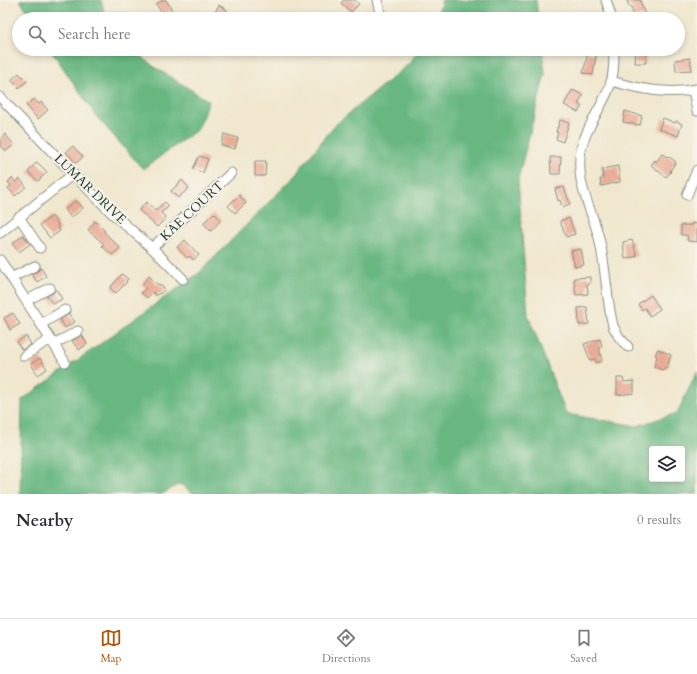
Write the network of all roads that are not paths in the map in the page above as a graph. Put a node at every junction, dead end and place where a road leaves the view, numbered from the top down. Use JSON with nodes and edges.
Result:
{"nodes":[{"id":1,"x":377,"y":0,"type":"edge"},
{"id":2,"x":606,"y":0,"type":"edge"},
{"id":3,"x":380,"y":12,"type":"edge"},
{"id":4,"x":610,"y":12,"type":"edge"},
{"id":5,"x":613,"y":56,"type":"edge"},
{"id":6,"x":611,"y":81,"type":"junction"},
{"id":7,"x":695,"y":89,"type":"edge"},
{"id":8,"x":0,"y":97,"type":"edge"},
{"id":9,"x":697,"y":111,"type":"edge"},
{"id":10,"x":697,"y":170,"type":"edge"},
{"id":11,"x":231,"y":173,"type":"dead end"},
{"id":12,"x":73,"y":174,"type":"junction"},
{"id":13,"x":687,"y":195,"type":"dead end"},
{"id":14,"x":20,"y":217,"type":"junction"},
{"id":15,"x":0,"y":233,"type":"edge"},
{"id":16,"x":40,"y":248,"type":"dead end"},
{"id":17,"x":152,"y":248,"type":"junction"},
{"id":18,"x":0,"y":260,"type":"edge"},
{"id":19,"x":35,"y":266,"type":"dead end"},
{"id":20,"x":11,"y":278,"type":"junction"},
{"id":21,"x":183,"y":279,"type":"dead end"},
{"id":22,"x":50,"y":288,"type":"dead end"},
{"id":23,"x":26,"y":301,"type":"junction"},
{"id":24,"x":64,"y":310,"type":"dead end"},
{"id":25,"x":40,"y":324,"type":"junction"},
{"id":26,"x":78,"y":331,"type":"dead end"},
{"id":27,"x":52,"y":341,"type":"junction"},
{"id":28,"x":628,"y":347,"type":"dead end"},
{"id":29,"x":24,"y":356,"type":"dead end"},
{"id":30,"x":65,"y":362,"type":"dead end"}],
"edges":[{"from":1,"to":3,"type":"street"},
{"from":2,"to":4,"type":"street"},
{"from":5,"to":6,"type":"street"},
{"from":6,"to":7,"type":"street"},
{"from":6,"to":28,"type":"street"},
{"from":7,"to":9,"type":"street"},
{"from":8,"to":12,"type":"street","name":"LUMAR DRIVE"},
{"from":10,"to":13,"type":"street"},
{"from":11,"to":17,"type":"street","name":"KAE COURT"},
{"from":12,"to":14,"type":"street"},
{"from":12,"to":17,"type":"street","name":"LUMAR DRIVE"},
{"from":14,"to":15,"type":"street"},
{"from":14,"to":16,"type":"street"},
{"from":17,"to":21,"type":"street","name":"LUMAR DRIVE"},
{"from":18,"to":20,"type":"street"},
{"from":19,"to":20,"type":"street"},
{"from":20,"to":23,"type":"street"},
{"from":22,"to":23,"type":"street"},
{"from":23,"to":25,"type":"street"},
{"from":24,"to":25,"type":"street"},
{"from":25,"to":27,"type":"street"},
{"from":26,"to":27,"type":"street"},
{"from":27,"to":29,"type":"street"},
{"from":27,"to":30,"type":"street"}]}
